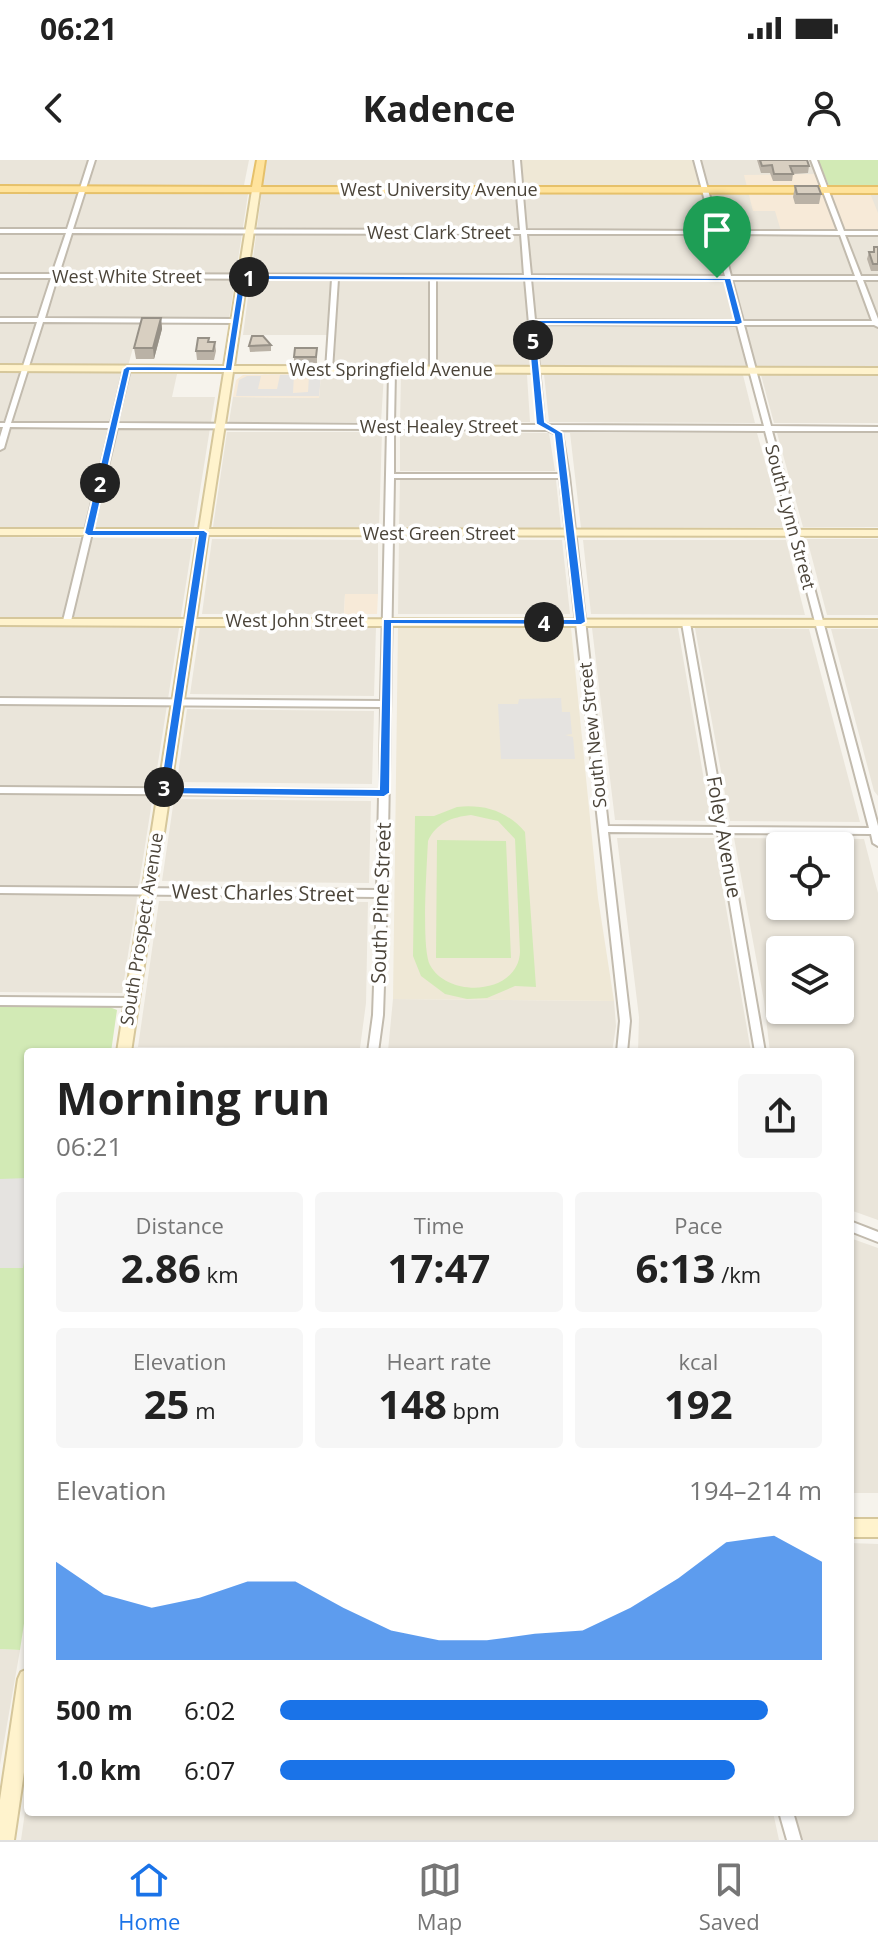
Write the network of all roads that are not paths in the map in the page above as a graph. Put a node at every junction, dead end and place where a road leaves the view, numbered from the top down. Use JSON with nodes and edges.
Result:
{"nodes":[{"id":1,"x":92,"y":160,"type":"edge"},
{"id":2,"x":261,"y":160,"type":"edge"},
{"id":3,"x":517,"y":160,"type":"edge"},
{"id":4,"x":697,"y":160,"type":"edge"},
{"id":5,"x":814,"y":160,"type":"edge"},
{"id":6,"x":0,"y":189,"type":"edge"},
{"id":7,"x":83,"y":189,"type":"junction"},
{"id":8,"x":256,"y":190,"type":"junction"},
{"id":9,"x":520,"y":190,"type":"junction"},
{"id":10,"x":704,"y":190,"type":"junction"},
{"id":11,"x":826,"y":190,"type":"junction"},
{"id":12,"x":878,"y":190,"type":"edge"},
{"id":13,"x":0,"y":231,"type":"edge"},
{"id":14,"x":69,"y":231,"type":"junction"},
{"id":15,"x":250,"y":232,"type":"junction"},
{"id":16,"x":523,"y":233,"type":"junction"},
{"id":17,"x":716,"y":233,"type":"junction"},
{"id":18,"x":842,"y":233,"type":"junction"},
{"id":19,"x":878,"y":233,"type":"edge"},
{"id":20,"x":0,"y":276,"type":"edge"},
{"id":21,"x":55,"y":276,"type":"junction"},
{"id":22,"x":243,"y":277,"type":"junction"},
{"id":23,"x":335,"y":278,"type":"junction"},
{"id":24,"x":433,"y":278,"type":"junction"},
{"id":25,"x":527,"y":278,"type":"junction"},
{"id":26,"x":727,"y":278,"type":"junction"},
{"id":27,"x":859,"y":278,"type":"junction"},
{"id":28,"x":878,"y":278,"type":"edge"},
{"id":29,"x":0,"y":320,"type":"edge"},
{"id":30,"x":41,"y":320,"type":"junction"},
{"id":31,"x":236,"y":321,"type":"junction"},
{"id":32,"x":531,"y":322,"type":"junction"},
{"id":33,"x":739,"y":323,"type":"junction"},
{"id":34,"x":877,"y":325,"type":"edge"},
{"id":35,"x":0,"y":368,"type":"edge"},
{"id":36,"x":26,"y":368,"type":"junction"},
{"id":37,"x":127,"y":369,"type":"junction"},
{"id":38,"x":229,"y":369,"type":"junction"},
{"id":39,"x":329,"y":370,"type":"junction"},
{"id":40,"x":392,"y":370,"type":"junction"},
{"id":41,"x":433,"y":370,"type":"junction"},
{"id":42,"x":537,"y":370,"type":"junction"},
{"id":43,"x":752,"y":371,"type":"junction"},
{"id":44,"x":878,"y":371,"type":"edge"},
{"id":45,"x":4,"y":425,"type":"edge"},
{"id":46,"x":113,"y":426,"type":"junction"},
{"id":47,"x":220,"y":427,"type":"junction"},
{"id":48,"x":390,"y":427,"type":"junction"},
{"id":49,"x":549,"y":427,"type":"junction"},
{"id":50,"x":766,"y":428,"type":"junction"},
{"id":51,"x":878,"y":429,"type":"edge"},
{"id":52,"x":0,"y":448,"type":"edge"},
{"id":53,"x":390,"y":476,"type":"junction"},
{"id":54,"x":565,"y":476,"type":"junction"},
{"id":55,"x":0,"y":532,"type":"edge"},
{"id":56,"x":88,"y":533,"type":"junction"},
{"id":57,"x":204,"y":533,"type":"junction"},
{"id":58,"x":878,"y":533,"type":"edge"},
{"id":59,"x":390,"y":534,"type":"junction"},
{"id":60,"x":796,"y":534,"type":"junction"},
{"id":61,"x":572,"y":535,"type":"junction"},
{"id":62,"x":67,"y":621,"type":"junction"},
{"id":63,"x":190,"y":621,"type":"junction"},
{"id":64,"x":386,"y":621,"type":"junction"},
{"id":65,"x":0,"y":622,"type":"edge"},
{"id":66,"x":581,"y":622,"type":"junction"},
{"id":67,"x":686,"y":623,"type":"junction"},
{"id":68,"x":818,"y":623,"type":"junction"},
{"id":69,"x":878,"y":623,"type":"edge"},
{"id":70,"x":0,"y":701,"type":"edge"},
{"id":71,"x":177,"y":702,"type":"junction"},
{"id":72,"x":385,"y":704,"type":"junction"},
{"id":73,"x":0,"y":790,"type":"edge"},
{"id":74,"x":163,"y":791,"type":"junction"},
{"id":75,"x":384,"y":793,"type":"junction"},
{"id":76,"x":604,"y":829,"type":"junction"},
{"id":77,"x":723,"y":830,"type":"junction"},
{"id":78,"x":876,"y":831,"type":"edge"},
{"id":79,"x":878,"y":843,"type":"edge"},
{"id":80,"x":0,"y":890,"type":"edge"},
{"id":81,"x":148,"y":892,"type":"junction"},
{"id":82,"x":382,"y":894,"type":"junction"},
{"id":83,"x":0,"y":1001,"type":"edge"},
{"id":84,"x":131,"y":1002,"type":"junction"},
{"id":85,"x":125,"y":1048,"type":"edge"},
{"id":86,"x":374,"y":1048,"type":"edge"},
{"id":87,"x":622,"y":1048,"type":"edge"},
{"id":88,"x":759,"y":1048,"type":"edge"},
{"id":89,"x":854,"y":1228,"type":"edge"},
{"id":90,"x":878,"y":1237,"type":"edge"},
{"id":91,"x":854,"y":1528,"type":"edge"},
{"id":92,"x":878,"y":1528,"type":"edge"},
{"id":93,"x":24,"y":1736,"type":"edge"},
{"id":94,"x":22,"y":1764,"type":"edge"},
{"id":95,"x":4,"y":1805,"type":"edge"},
{"id":96,"x":787,"y":1816,"type":"edge"},
{"id":97,"x":4,"y":1840,"type":"edge"},
{"id":98,"x":794,"y":1840,"type":"edge"}],
"edges":[{"from":1,"to":7,"type":"street"},
{"from":2,"to":8,"type":"main road"},
{"from":3,"to":9,"type":"street","name":"South New Street"},
{"from":4,"to":10,"type":"street","name":"South Lynn Street"},
{"from":5,"to":11,"type":"street"},
{"from":6,"to":7,"type":"main road","name":"West University Avenue"},
{"from":7,"to":8,"type":"main road","name":"West University Avenue"},
{"from":7,"to":14,"type":"street"},
{"from":8,"to":9,"type":"main road","name":"West University Avenue"},
{"from":8,"to":15,"type":"main road","name":"South Prospect Avenue"},
{"from":9,"to":10,"type":"main road","name":"West University Avenue"},
{"from":9,"to":16,"type":"street","name":"South New Street"},
{"from":10,"to":11,"type":"main road","name":"West University Avenue"},
{"from":10,"to":17,"type":"street","name":"South Lynn Street"},
{"from":11,"to":12,"type":"main road","name":"West University Avenue"},
{"from":11,"to":18,"type":"street"},
{"from":13,"to":14,"type":"street","name":"West Clark Street"},
{"from":14,"to":15,"type":"street","name":"West Clark Street"},
{"from":14,"to":21,"type":"street"},
{"from":15,"to":16,"type":"street","name":"West Clark Street"},
{"from":15,"to":22,"type":"main road","name":"South Prospect Avenue"},
{"from":16,"to":17,"type":"street","name":"West Clark Street"},
{"from":16,"to":25,"type":"street","name":"South New Street"},
{"from":17,"to":18,"type":"street","name":"West Clark Street"},
{"from":17,"to":26,"type":"street","name":"South Lynn Street"},
{"from":18,"to":19,"type":"street","name":"West Clark Street"},
{"from":18,"to":27,"type":"street"},
{"from":20,"to":21,"type":"street","name":"West White Street"},
{"from":21,"to":22,"type":"street","name":"West White Street"},
{"from":21,"to":30,"type":"street"},
{"from":22,"to":23,"type":"street","name":"West White Street"},
{"from":22,"to":31,"type":"main road","name":"South Prospect Avenue"},
{"from":23,"to":24,"type":"street","name":"West White Street"},
{"from":23,"to":39,"type":"street"},
{"from":24,"to":25,"type":"street","name":"West White Street"},
{"from":24,"to":41,"type":"street"},
{"from":25,"to":26,"type":"street","name":"West White Street"},
{"from":25,"to":32,"type":"street","name":"South New Street"},
{"from":26,"to":27,"type":"street","name":"West White Street"},
{"from":26,"to":33,"type":"street","name":"South Lynn Street"},
{"from":27,"to":28,"type":"street","name":"West White Street"},
{"from":27,"to":34,"type":"street"},
{"from":29,"to":30,"type":"street"},
{"from":30,"to":31,"type":"street"},
{"from":30,"to":36,"type":"street"},
{"from":31,"to":38,"type":"main road","name":"South Prospect Avenue"},
{"from":32,"to":33,"type":"street"},
{"from":32,"to":42,"type":"street","name":"South New Street"},
{"from":33,"to":34,"type":"street"},
{"from":33,"to":43,"type":"street","name":"South Lynn Street"},
{"from":35,"to":36,"type":"main road","name":"West Springfield Avenue"},
{"from":36,"to":37,"type":"main road","name":"West Springfield Avenue"},
{"from":36,"to":45,"type":"street"},
{"from":37,"to":38,"type":"main road","name":"West Springfield Avenue"},
{"from":37,"to":46,"type":"street"},
{"from":38,"to":39,"type":"main road","name":"West Springfield Avenue"},
{"from":38,"to":47,"type":"main road","name":"South Prospect Avenue"},
{"from":39,"to":40,"type":"main road","name":"West Springfield Avenue"},
{"from":40,"to":41,"type":"main road","name":"West Springfield Avenue"},
{"from":40,"to":48,"type":"street","name":"South Pine Street"},
{"from":41,"to":42,"type":"main road","name":"West Springfield Avenue"},
{"from":42,"to":43,"type":"main road","name":"West Springfield Avenue"},
{"from":42,"to":49,"type":"street","name":"South New Street"},
{"from":43,"to":44,"type":"main road","name":"West Springfield Avenue"},
{"from":43,"to":50,"type":"street","name":"South Lynn Street"},
{"from":45,"to":46,"type":"street","name":"West Healey Street"},
{"from":45,"to":52,"type":"street"},
{"from":46,"to":47,"type":"street","name":"West Healey Street"},
{"from":46,"to":56,"type":"street"},
{"from":47,"to":48,"type":"street","name":"West Healey Street"},
{"from":47,"to":57,"type":"main road","name":"South Prospect Avenue"},
{"from":48,"to":49,"type":"street","name":"West Healey Street"},
{"from":48,"to":53,"type":"street","name":"South Pine Street"},
{"from":49,"to":50,"type":"street","name":"West Healey Street"},
{"from":49,"to":54,"type":"street","name":"South New Street"},
{"from":50,"to":51,"type":"street","name":"West Healey Street"},
{"from":50,"to":60,"type":"street","name":"South Lynn Street"},
{"from":53,"to":54,"type":"street"},
{"from":53,"to":59,"type":"street","name":"South Pine Street"},
{"from":54,"to":61,"type":"street","name":"South New Street"},
{"from":55,"to":56,"type":"main road","name":"West Green Street"},
{"from":56,"to":57,"type":"main road","name":"West Green Street"},
{"from":56,"to":62,"type":"street"},
{"from":57,"to":59,"type":"main road","name":"West Green Street"},
{"from":57,"to":63,"type":"main road","name":"South Prospect Avenue"},
{"from":58,"to":60,"type":"main road","name":"West Green Street"},
{"from":59,"to":61,"type":"main road","name":"West Green Street"},
{"from":59,"to":64,"type":"street","name":"South Pine Street"},
{"from":60,"to":61,"type":"main road","name":"West Green Street"},
{"from":60,"to":68,"type":"street","name":"South Lynn Street"},
{"from":61,"to":66,"type":"street","name":"South New Street"},
{"from":62,"to":63,"type":"main road","name":"West John Street"},
{"from":62,"to":65,"type":"main road","name":"West John Street"},
{"from":63,"to":64,"type":"main road","name":"West John Street"},
{"from":63,"to":71,"type":"main road","name":"South Prospect Avenue"},
{"from":64,"to":66,"type":"main road","name":"West John Street"},
{"from":64,"to":72,"type":"street","name":"South Pine Street"},
{"from":66,"to":67,"type":"main road","name":"West John Street"},
{"from":66,"to":76,"type":"street","name":"South New Street"},
{"from":67,"to":68,"type":"main road","name":"West John Street"},
{"from":67,"to":77,"type":"street","name":"Foley Avenue"},
{"from":68,"to":69,"type":"main road","name":"West John Street"},
{"from":68,"to":78,"type":"street","name":"South Lynn Street"},
{"from":70,"to":71,"type":"street"},
{"from":71,"to":72,"type":"street"},
{"from":71,"to":74,"type":"main road","name":"South Prospect Avenue"},
{"from":72,"to":75,"type":"street","name":"South Pine Street"},
{"from":73,"to":74,"type":"street"},
{"from":74,"to":75,"type":"street"},
{"from":74,"to":81,"type":"main road","name":"South Prospect Avenue"},
{"from":75,"to":82,"type":"street","name":"South Pine Street"},
{"from":76,"to":77,"type":"street"},
{"from":76,"to":87,"type":"street","name":"South New Street"},
{"from":77,"to":78,"type":"street"},
{"from":77,"to":88,"type":"street","name":"Foley Avenue"},
{"from":78,"to":79,"type":"street","name":"South Lynn Street"},
{"from":80,"to":81,"type":"street","name":"West Charles Street"},
{"from":81,"to":82,"type":"street","name":"West Charles Street"},
{"from":81,"to":84,"type":"main road","name":"South Prospect Avenue"},
{"from":82,"to":86,"type":"street","name":"South Pine Street"},
{"from":83,"to":84,"type":"street"},
{"from":84,"to":85,"type":"main road","name":"South Prospect Avenue"},
{"from":89,"to":90,"type":"street"},
{"from":91,"to":92,"type":"main road"},
{"from":93,"to":94,"type":"main road"},
{"from":94,"to":95,"type":"main road"},
{"from":95,"to":97,"type":"main road"},
{"from":96,"to":98,"type":"street"}]}
